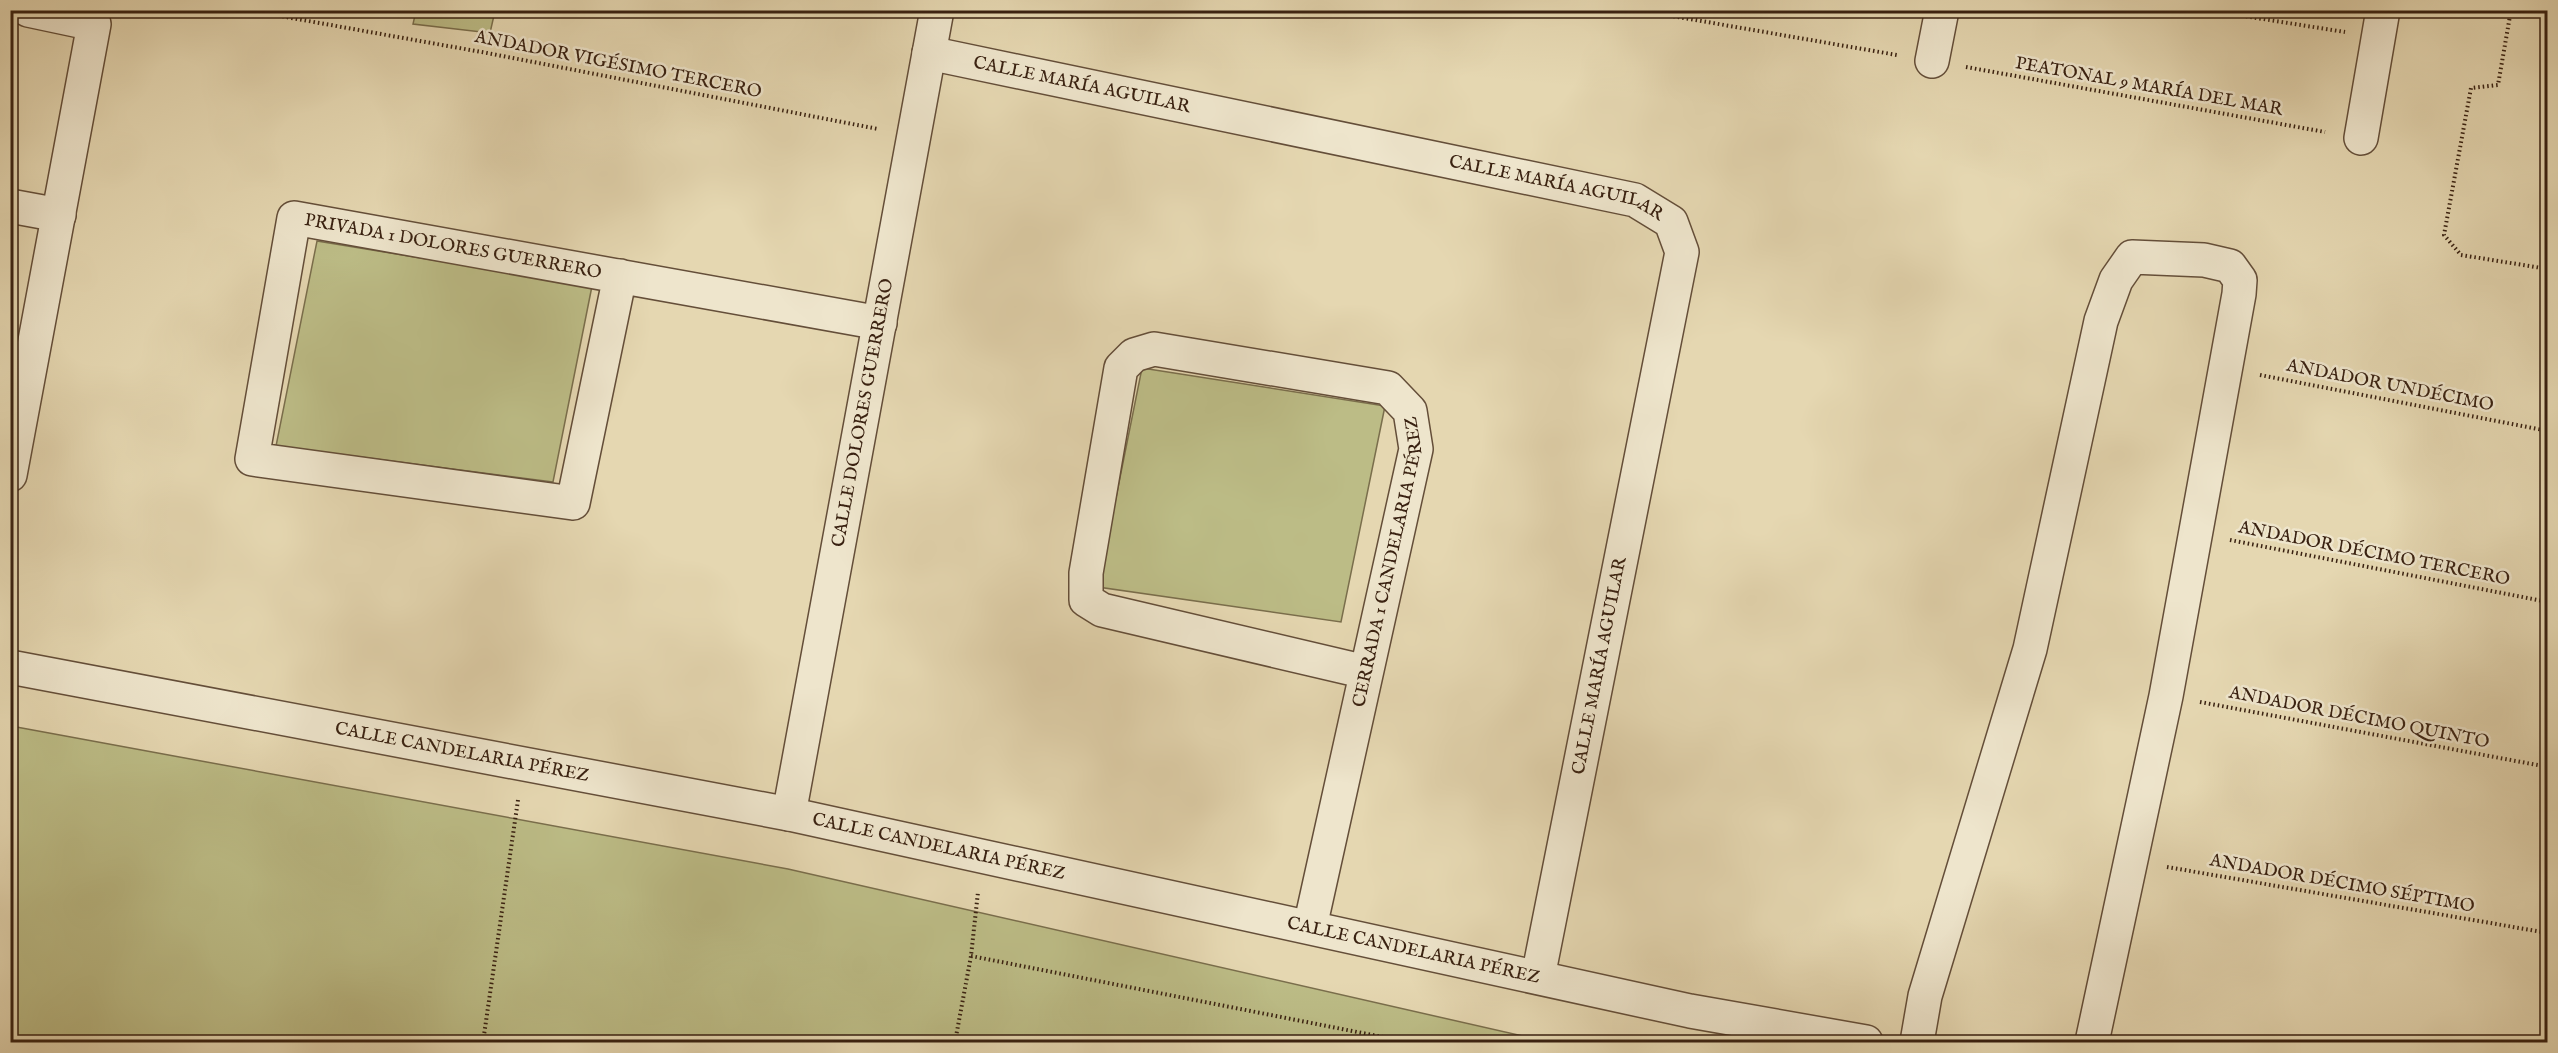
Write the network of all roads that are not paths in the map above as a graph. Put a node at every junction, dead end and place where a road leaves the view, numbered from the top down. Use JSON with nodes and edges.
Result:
{"nodes":[{"id":1,"x":28,"y":10,"type":"edge"},
{"id":2,"x":937,"y":10,"type":"edge"},
{"id":3,"x":1942,"y":10,"type":"edge"},
{"id":4,"x":2380,"y":24,"type":"edge"},
{"id":5,"x":929,"y":53,"type":"junction"},
{"id":6,"x":1932,"y":61,"type":"road end"},
{"id":7,"x":2361,"y":138,"type":"road end"},
{"id":8,"x":10,"y":206,"type":"edge"},
{"id":9,"x":59,"y":215,"type":"junction"},
{"id":10,"x":620,"y":276,"type":"junction"},
{"id":11,"x":880,"y":323,"type":"junction"},
{"id":12,"x":10,"y":475,"type":"edge"},
{"id":13,"x":10,"y":667,"type":"edge"},
{"id":14,"x":1366,"y":672,"type":"junction"},
{"id":15,"x":789,"y":814,"type":"junction"},
{"id":16,"x":1310,"y":927,"type":"junction"},
{"id":17,"x":1538,"y":977,"type":"junction"},
{"id":18,"x":1866,"y":1042,"type":"edge"},
{"id":19,"x":1917,"y":1042,"type":"edge"},
{"id":20,"x":2092,"y":1042,"type":"edge"}],
"edges":[{"from":1,"to":9,"type":"street"},
{"from":2,"to":5,"type":"street","name":"CALLE DOLORES GUERRERO"},
{"from":3,"to":6,"type":"street"},
{"from":4,"to":7,"type":"street"},
{"from":5,"to":11,"type":"street","name":"CALLE DOLORES GUERRERO"},
{"from":5,"to":17,"type":"street","name":"CALLE MARÍA AGUILAR"},
{"from":8,"to":9,"type":"street"},
{"from":9,"to":12,"type":"street"},
{"from":10,"to":10,"type":"street","name":"PRIVADA 1 DOLORES GUERRERO"},
{"from":10,"to":11,"type":"street","name":"PRIVADA 1 DOLORES GUERRERO"},
{"from":11,"to":15,"type":"street","name":"CALLE DOLORES GUERRERO"},
{"from":13,"to":15,"type":"street","name":"CALLE CANDELARIA PÉREZ"},
{"from":14,"to":14,"type":"street","name":"CERRADA 1 CANDELARIA PÉREZ"},
{"from":14,"to":16,"type":"street","name":"CERRADA 1 CANDELARIA PÉREZ"},
{"from":15,"to":16,"type":"street","name":"CALLE CANDELARIA PÉREZ"},
{"from":16,"to":17,"type":"street","name":"CALLE CANDELARIA PÉREZ"},
{"from":17,"to":18,"type":"street","name":"CALLE CANDELARIA PÉREZ"},
{"from":19,"to":20,"type":"street"}]}
